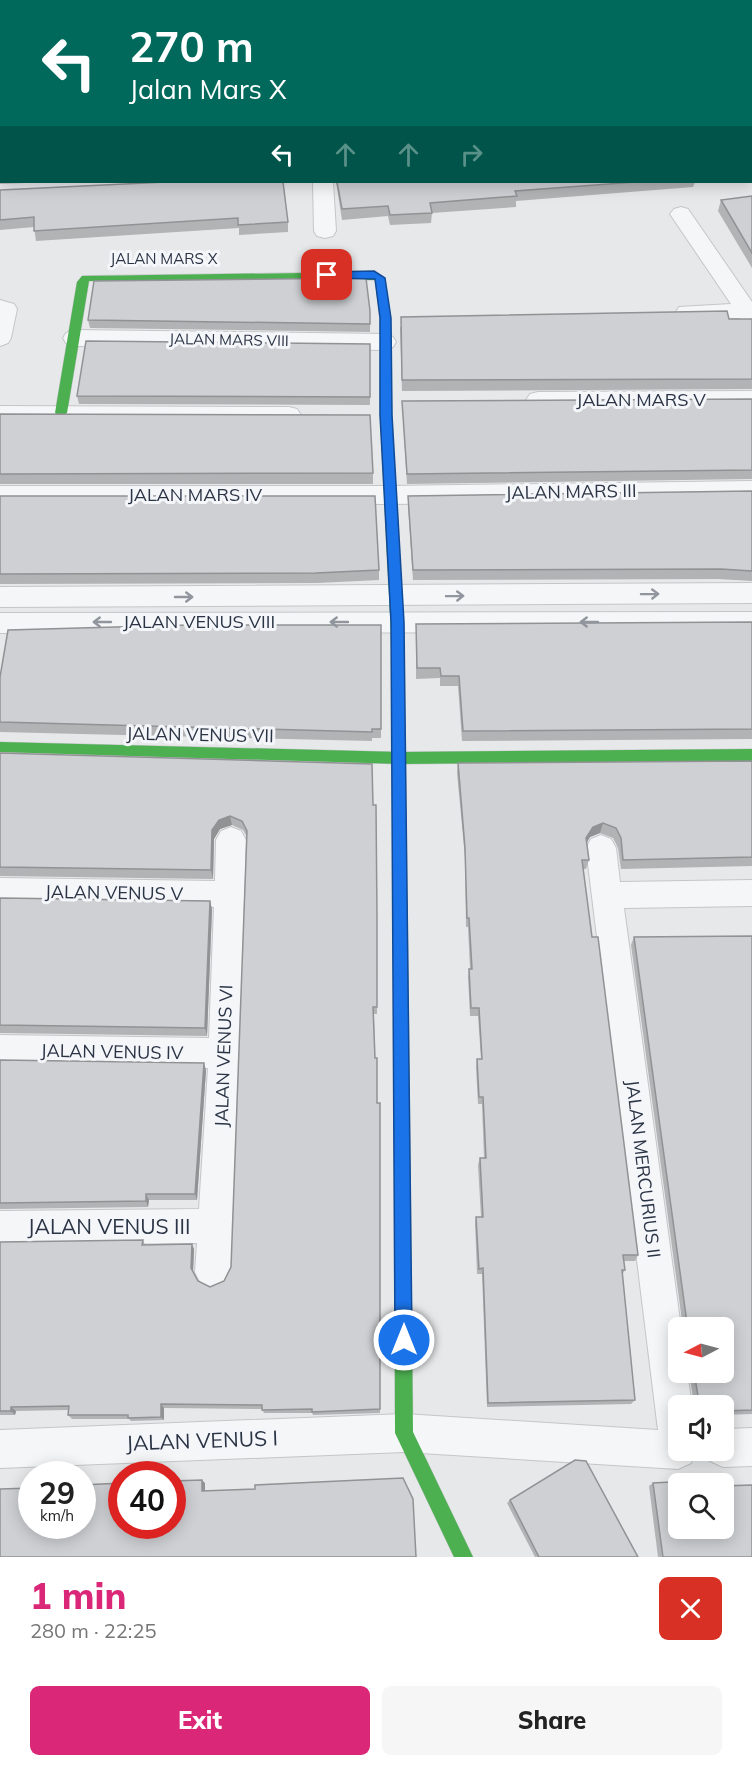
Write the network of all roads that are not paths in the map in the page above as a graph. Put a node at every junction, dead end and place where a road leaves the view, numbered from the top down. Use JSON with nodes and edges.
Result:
{"nodes":[{"id":1,"x":323,"y":183,"type":"edge"},
{"id":2,"x":681,"y":214,"type":"dead end"},
{"id":3,"x":325,"y":231,"type":"dead end"},
{"id":4,"x":0,"y":307,"type":"edge"},
{"id":5,"x":664,"y":312,"type":"edge"},
{"id":6,"x":749,"y":315,"type":"edge"},
{"id":7,"x":385,"y":318,"type":"junction"},
{"id":8,"x":408,"y":318,"type":"edge"},
{"id":9,"x":0,"y":338,"type":"edge"},
{"id":10,"x":74,"y":338,"type":"junction"},
{"id":11,"x":385,"y":342,"type":"junction"},
{"id":12,"x":752,"y":399,"type":"edge"},
{"id":13,"x":516,"y":400,"type":"edge"},
{"id":14,"x":410,"y":401,"type":"edge"},
{"id":15,"x":378,"y":411,"type":"junction"},
{"id":16,"x":61,"y":413,"type":"junction"},
{"id":17,"x":316,"y":415,"type":"edge"},
{"id":18,"x":2,"y":421,"type":"edge"},
{"id":19,"x":752,"y":490,"type":"edge"},
{"id":20,"x":0,"y":495,"type":"edge"},
{"id":21,"x":391,"y":495,"type":"junction"},
{"id":22,"x":752,"y":593,"type":"edge"},
{"id":23,"x":0,"y":597,"type":"edge"},
{"id":24,"x":397,"y":609,"type":"junction"},
{"id":25,"x":0,"y":622,"type":"edge"},
{"id":26,"x":752,"y":622,"type":"edge"},
{"id":27,"x":0,"y":747,"type":"edge"},
{"id":28,"x":752,"y":754,"type":"edge"},
{"id":29,"x":400,"y":758,"type":"junction"},
{"id":30,"x":231,"y":840,"type":"dead end"},
{"id":31,"x":601,"y":848,"type":"dead end"},
{"id":32,"x":0,"y":891,"type":"edge"},
{"id":33,"x":752,"y":893,"type":"edge"},
{"id":34,"x":228,"y":894,"type":"junction"},
{"id":35,"x":608,"y":895,"type":"junction"},
{"id":36,"x":0,"y":1050,"type":"edge"},
{"id":37,"x":225,"y":1053,"type":"junction"},
{"id":38,"x":217,"y":1227,"type":"junction"},
{"id":39,"x":0,"y":1228,"type":"edge"},
{"id":40,"x":213,"y":1272,"type":"dead end"},
{"id":41,"x":672,"y":1395,"type":"edge"},
{"id":42,"x":404,"y":1433,"type":"junction"},
{"id":43,"x":752,"y":1447,"type":"edge"},
{"id":44,"x":734,"y":1448,"type":"edge"},
{"id":45,"x":0,"y":1449,"type":"edge"},
{"id":46,"x":668,"y":1449,"type":"edge"},
{"id":47,"x":464,"y":1557,"type":"edge"}],
"edges":[{"from":1,"to":3,"type":"street"},
{"from":2,"to":6,"type":"street"},
{"from":4,"to":9,"type":"street"},
{"from":5,"to":6,"type":"street"},
{"from":7,"to":8,"type":"street"},
{"from":7,"to":10,"type":"street","name":"JALAN MARS X"},
{"from":7,"to":11,"type":"street"},
{"from":10,"to":11,"type":"street","name":"JALAN MARS VIII"},
{"from":10,"to":16,"type":"street","name":"JALAN MARS X"},
{"from":11,"to":15,"type":"street"},
{"from":12,"to":13,"type":"street","name":"JALAN MARS V"},
{"from":14,"to":15,"type":"street"},
{"from":15,"to":21,"type":"street"},
{"from":16,"to":17,"type":"street"},
{"from":16,"to":18,"type":"street"},
{"from":19,"to":21,"type":"street","name":"JALAN MARS III"},
{"from":20,"to":21,"type":"street","name":"JALAN MARS IV"},
{"from":21,"to":24,"type":"street"},
{"from":24,"to":22,"type":"street","one_way":true},
{"from":23,"to":24,"type":"street","name":"JALAN VENUS VIII","one_way":true},
{"from":24,"to":25,"type":"street","name":"JALAN VENUS VIII","one_way":true},
{"from":26,"to":24,"type":"street","one_way":true},
{"from":24,"to":29,"type":"street"},
{"from":27,"to":29,"type":"street","name":"JALAN VENUS VII"},
{"from":28,"to":29,"type":"street","name":"JALAN VENUS VII"},
{"from":29,"to":42,"type":"street"},
{"from":30,"to":34,"type":"street","name":"JALAN VENUS VI"},
{"from":31,"to":35,"type":"street","name":"JALAN MERCURIUS II"},
{"from":32,"to":34,"type":"street","name":"JALAN VENUS V"},
{"from":33,"to":35,"type":"street"},
{"from":34,"to":37,"type":"street","name":"JALAN VENUS VI"},
{"from":35,"to":41,"type":"street","name":"JALAN MERCURIUS II"},
{"from":36,"to":37,"type":"street","name":"JALAN VENUS IV"},
{"from":37,"to":38,"type":"street","name":"JALAN VENUS VI"},
{"from":38,"to":39,"type":"street","name":"JALAN VENUS III"},
{"from":38,"to":40,"type":"street","name":"JALAN VENUS VI"},
{"from":42,"to":45,"type":"street","name":"JALAN VENUS I"},
{"from":42,"to":46,"type":"street","name":"JALAN VENUS I"},
{"from":42,"to":47,"type":"street"},
{"from":43,"to":44,"type":"street"}]}
